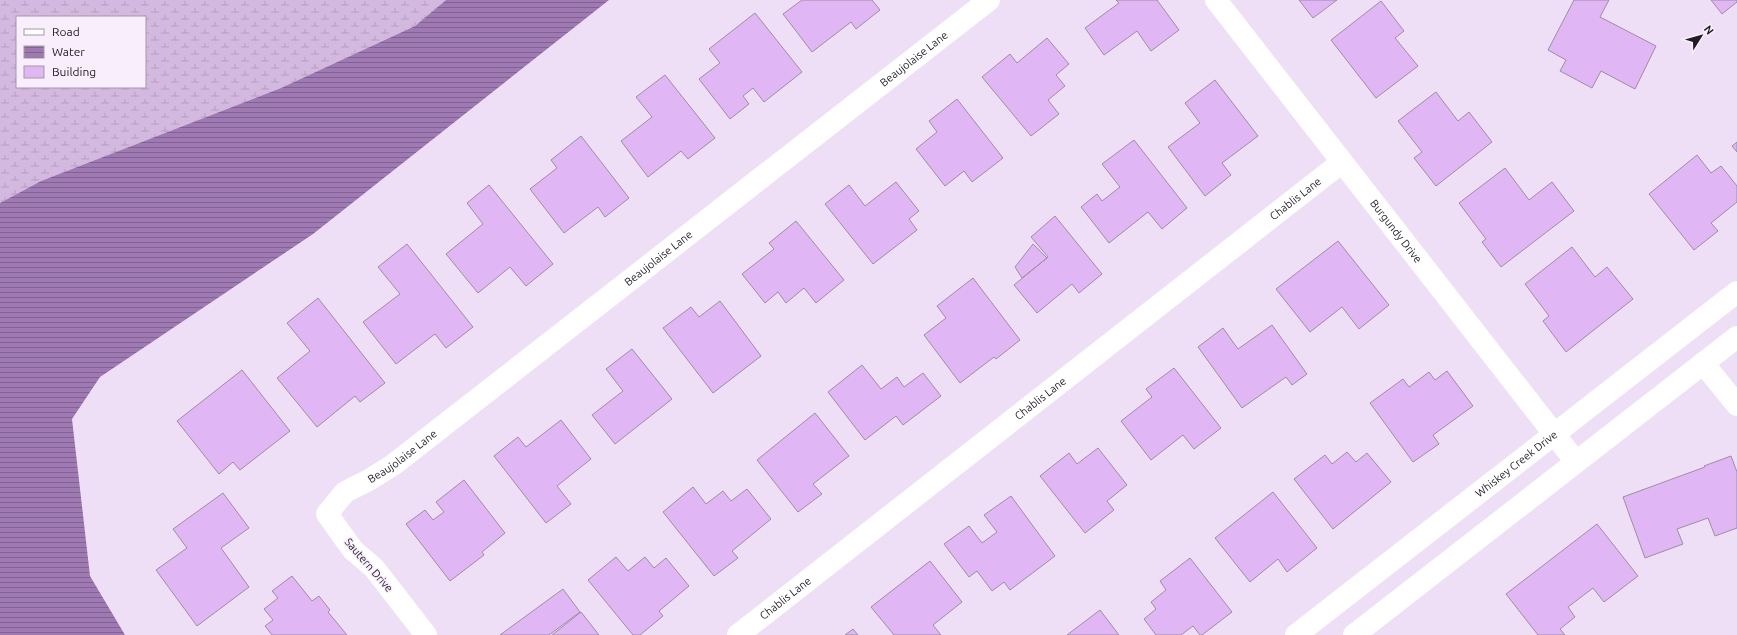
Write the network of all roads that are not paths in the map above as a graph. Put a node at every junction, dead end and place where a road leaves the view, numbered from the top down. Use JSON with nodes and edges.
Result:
{"nodes":[{"id":1,"x":990,"y":0,"type":"edge"},
{"id":2,"x":1216,"y":0,"type":"edge"},
{"id":3,"x":1342,"y":162,"type":"junction"},
{"id":4,"x":1737,"y":292,"type":"edge"},
{"id":5,"x":1737,"y":337,"type":"edge"},
{"id":6,"x":1703,"y":363,"type":"junction"},
{"id":7,"x":1737,"y":405,"type":"edge"},
{"id":8,"x":1554,"y":434,"type":"junction"},
{"id":9,"x":1576,"y":462,"type":"junction"},
{"id":10,"x":327,"y":514,"type":"joint"},
{"id":11,"x":426,"y":635,"type":"edge"},
{"id":12,"x":738,"y":635,"type":"edge"},
{"id":13,"x":1296,"y":635,"type":"edge"},
{"id":14,"x":1354,"y":635,"type":"edge"}],
"edges":[{"from":1,"to":10,"type":"street","name":"Beaujolaise Lane"},
{"from":2,"to":3,"type":"street","name":"Burgundy Drive"},
{"from":3,"to":8,"type":"street","name":"Burgundy Drive"},
{"from":3,"to":12,"type":"street","name":"Chablis Lane"},
{"from":4,"to":8,"type":"street","name":"Whiskey Creek Drive"},
{"from":5,"to":6,"type":"street"},
{"from":6,"to":7,"type":"street"},
{"from":6,"to":9,"type":"street"},
{"from":8,"to":9,"type":"street","name":"Burgundy Drive"},
{"from":8,"to":13,"type":"street","name":"Whiskey Creek Drive"},
{"from":9,"to":14,"type":"street"},
{"from":10,"to":11,"type":"street","name":"Sautern Drive"}]}
